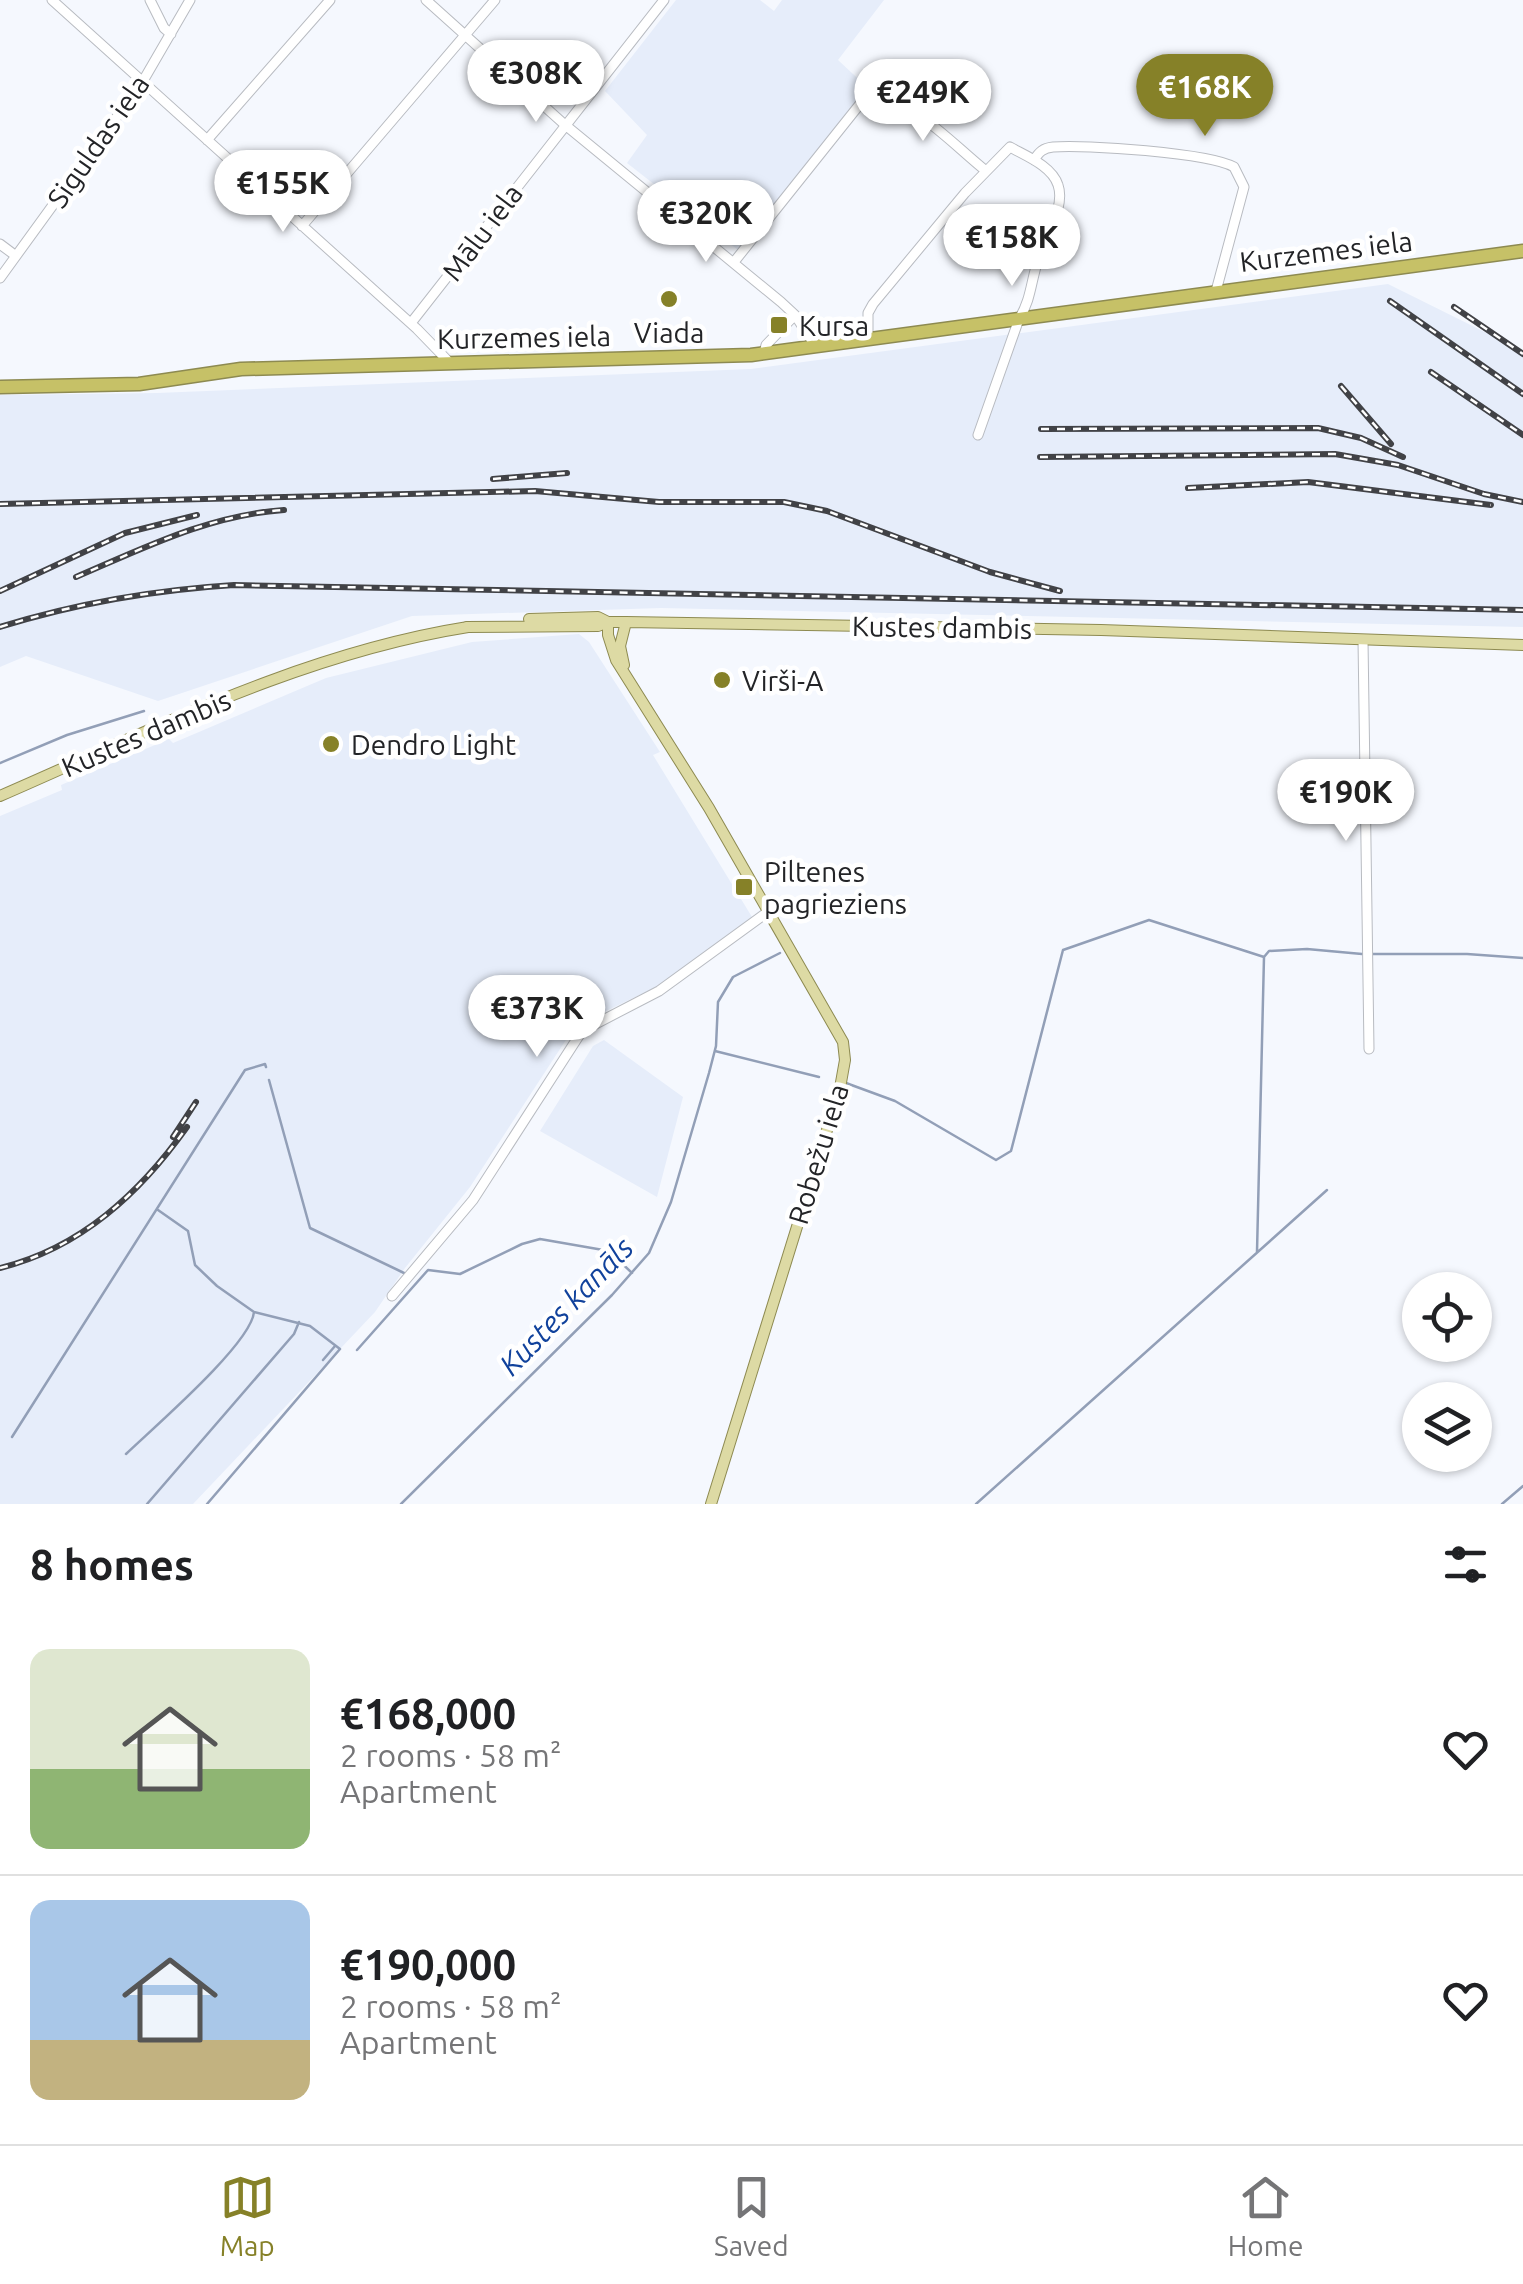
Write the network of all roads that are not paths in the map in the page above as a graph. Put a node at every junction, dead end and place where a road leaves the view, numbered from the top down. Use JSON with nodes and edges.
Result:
{"nodes":[{"id":1,"x":52,"y":0,"type":"edge"},
{"id":2,"x":150,"y":0,"type":"edge"},
{"id":3,"x":190,"y":0,"type":"edge"},
{"id":4,"x":330,"y":0,"type":"edge"},
{"id":5,"x":426,"y":0,"type":"edge"},
{"id":6,"x":495,"y":0,"type":"edge"},
{"id":7,"x":664,"y":0,"type":"edge"},
{"id":8,"x":171,"y":34,"type":"junction"},
{"id":9,"x":464,"y":34,"type":"junction"},
{"id":10,"x":143,"y":81,"type":"junction"},
{"id":11,"x":564,"y":124,"type":"junction"},
{"id":12,"x":206,"y":140,"type":"junction"},
{"id":13,"x":1034,"y":160,"type":"junction"},
{"id":14,"x":986,"y":171,"type":"junction"},
{"id":15,"x":302,"y":226,"type":"junction"},
{"id":16,"x":0,"y":244,"type":"edge"},
{"id":17,"x":1523,"y":251,"type":"edge"},
{"id":18,"x":16,"y":256,"type":"junction"},
{"id":19,"x":734,"y":262,"type":"junction"},
{"id":20,"x":0,"y":278,"type":"edge"},
{"id":21,"x":1216,"y":290,"type":"junction"},
{"id":22,"x":794,"y":315,"type":"junction"},
{"id":23,"x":1019,"y":319,"type":"junction"},
{"id":24,"x":411,"y":324,"type":"junction"},
{"id":25,"x":868,"y":338,"type":"junction"},
{"id":26,"x":816,"y":346,"type":"junction"},
{"id":27,"x":764,"y":353,"type":"junction"},
{"id":28,"x":450,"y":363,"type":"junction"},
{"id":29,"x":0,"y":387,"type":"edge"},
{"id":30,"x":978,"y":435,"type":"dead end"},
{"id":31,"x":608,"y":622,"type":"junction"},
{"id":32,"x":626,"y":622,"type":"junction"},
{"id":33,"x":1363,"y":640,"type":"junction"},
{"id":34,"x":1523,"y":645,"type":"edge"},
{"id":35,"x":626,"y":671,"type":"junction"},
{"id":36,"x":0,"y":796,"type":"edge"},
{"id":37,"x":769,"y":911,"type":"junction"},
{"id":38,"x":1369,"y":1049,"type":"dead end"},
{"id":39,"x":392,"y":1296,"type":"dead end"},
{"id":40,"x":710,"y":1504,"type":"edge"}],
"edges":[{"from":1,"to":10,"type":"street"},
{"from":2,"to":8,"type":"street"},
{"from":3,"to":8,"type":"street","name":"Siguldas iela"},
{"from":4,"to":12,"type":"street"},
{"from":5,"to":9,"type":"street"},
{"from":6,"to":9,"type":"street"},
{"from":7,"to":11,"type":"street","name":"Mālu iela"},
{"from":8,"to":10,"type":"street","name":"Siguldas iela"},
{"from":9,"to":11,"type":"street"},
{"from":9,"to":15,"type":"street"},
{"from":10,"to":12,"type":"street"},
{"from":10,"to":18,"type":"street","name":"Siguldas iela"},
{"from":11,"to":19,"type":"street"},
{"from":11,"to":24,"type":"street","name":"Mālu iela"},
{"from":12,"to":15,"type":"street"},
{"from":13,"to":14,"type":"street"},
{"from":13,"to":21,"type":"street"},
{"from":13,"to":23,"type":"street"},
{"from":14,"to":19,"type":"street"},
{"from":14,"to":25,"type":"street"},
{"from":15,"to":24,"type":"street"},
{"from":16,"to":18,"type":"street"},
{"from":17,"to":21,"type":"highway","name":"Kurzemes iela"},
{"from":18,"to":20,"type":"street","name":"Siguldas iela"},
{"from":19,"to":22,"type":"street"},
{"from":21,"to":23,"type":"highway","name":"Kurzemes iela"},
{"from":22,"to":26,"type":"street"},
{"from":22,"to":27,"type":"street"},
{"from":23,"to":25,"type":"highway","name":"Kurzemes iela"},
{"from":23,"to":30,"type":"street"},
{"from":24,"to":28,"type":"street"},
{"from":25,"to":26,"type":"highway","name":"Kurzemes iela"},
{"from":26,"to":27,"type":"highway","name":"Kurzemes iela"},
{"from":27,"to":28,"type":"highway","name":"Kurzemes iela"},
{"from":28,"to":29,"type":"highway","name":"Kurzemes iela"},
{"from":31,"to":32,"type":"main road","name":"Kustes dambis"},
{"from":31,"to":35,"type":"main road","name":"Robežu iela"},
{"from":31,"to":36,"type":"main road","name":"Kustes dambis"},
{"from":32,"to":33,"type":"main road","name":"Kustes dambis"},
{"from":32,"to":35,"type":"main road"},
{"from":33,"to":34,"type":"main road","name":"Kustes dambis"},
{"from":33,"to":38,"type":"street"},
{"from":35,"to":37,"type":"main road","name":"Robežu iela"},
{"from":37,"to":39,"type":"street"},
{"from":37,"to":40,"type":"main road","name":"Robežu iela"}]}
